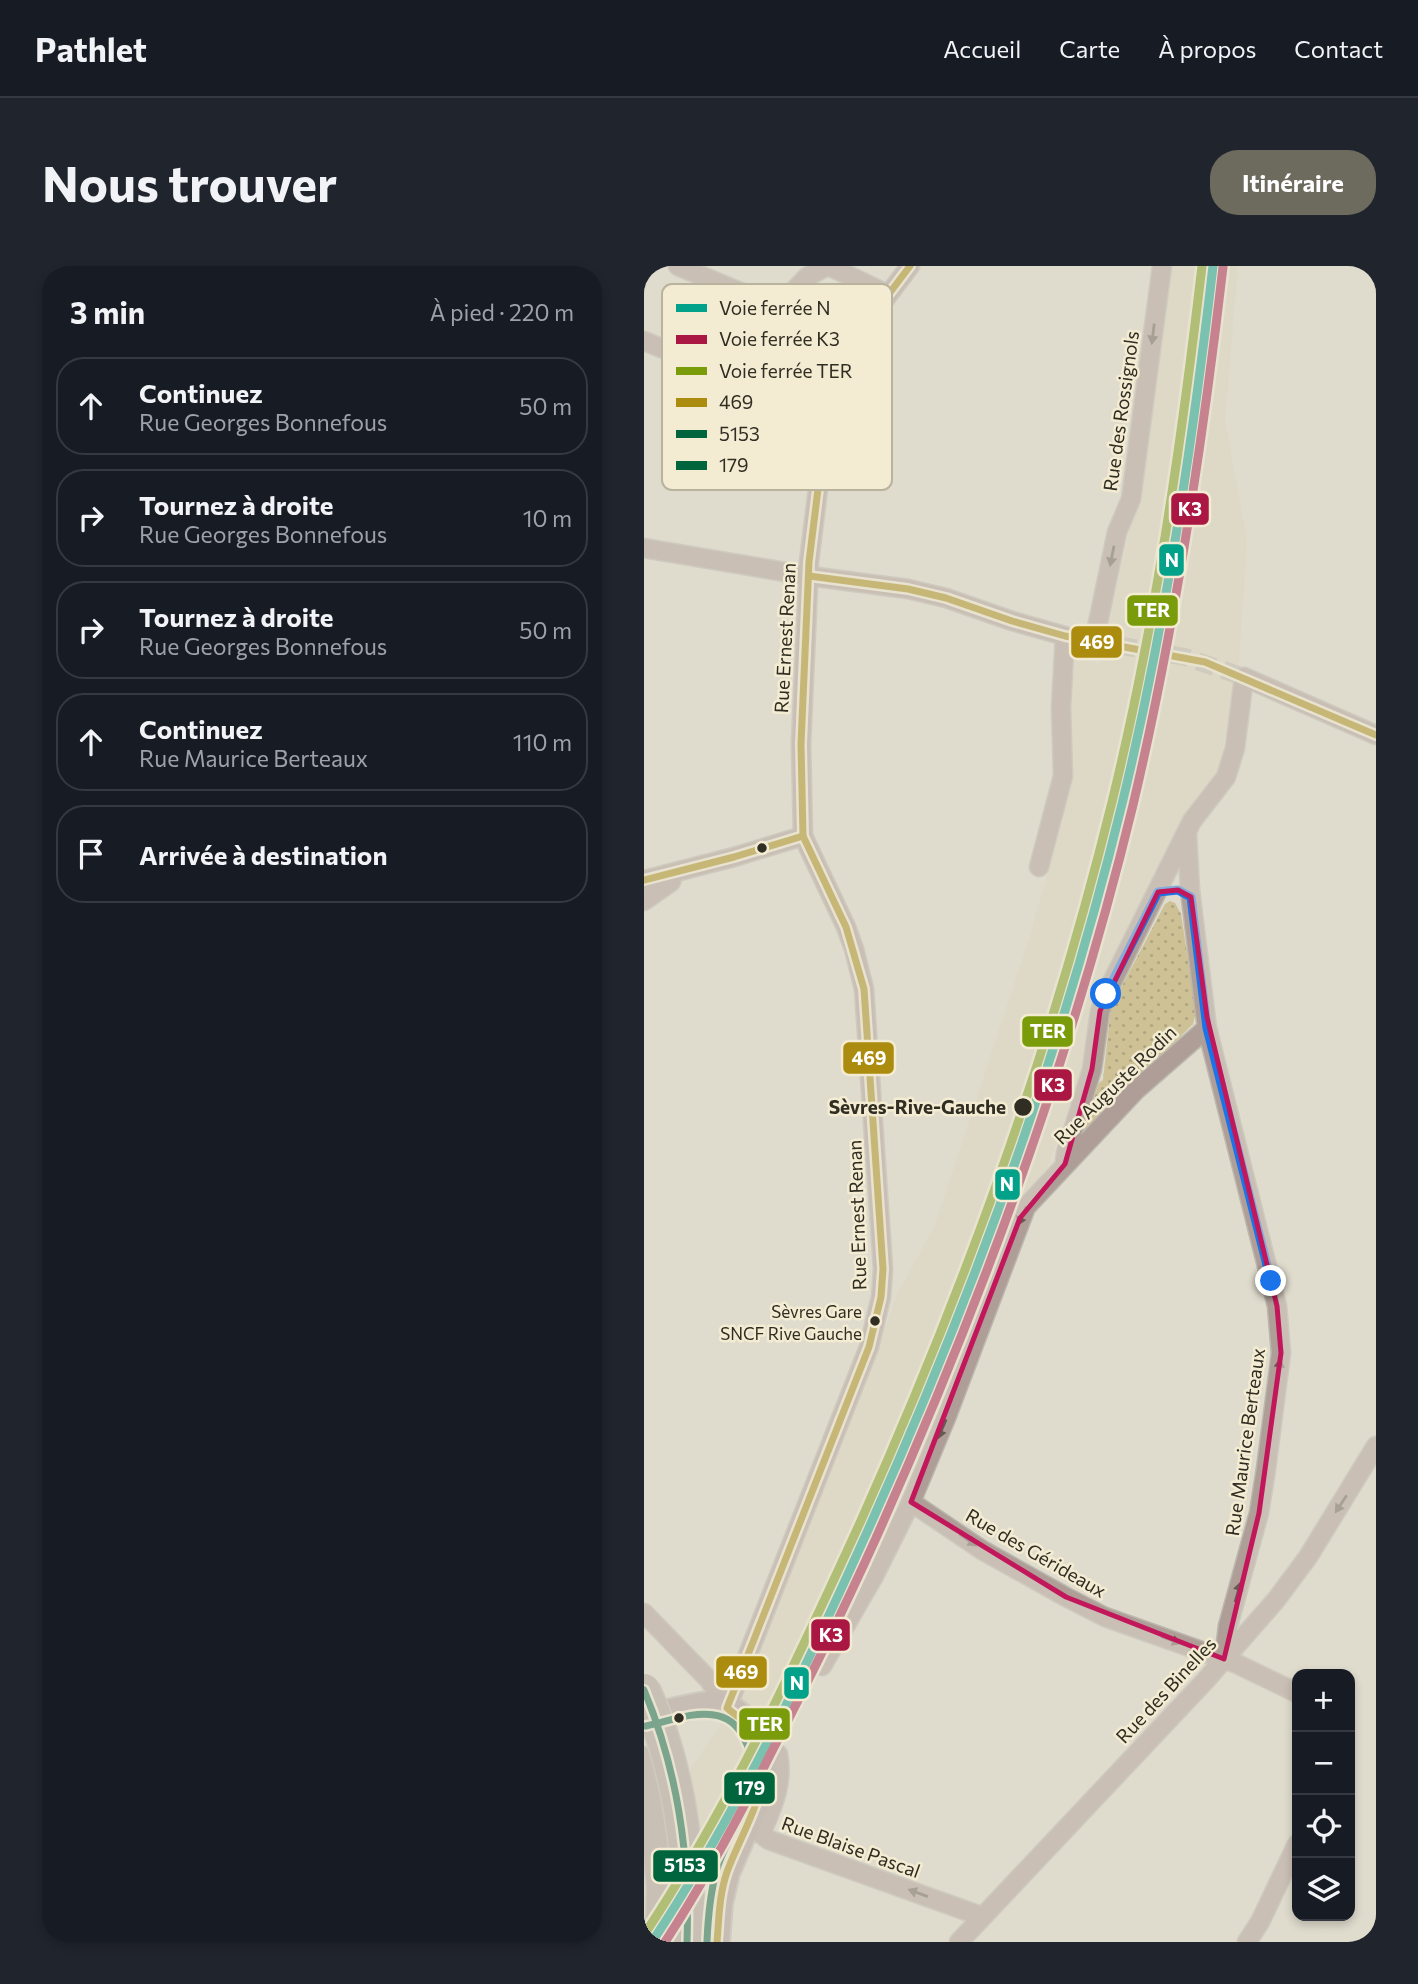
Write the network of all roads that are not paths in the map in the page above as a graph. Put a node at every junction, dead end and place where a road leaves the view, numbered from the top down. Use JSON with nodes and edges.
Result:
{"nodes":[{"id":1,"x":678,"y":266,"type":"edge"},
{"id":2,"x":828,"y":266,"type":"edge"},
{"id":3,"x":910,"y":266,"type":"edge"},
{"id":4,"x":1162,"y":266,"type":"edge"},
{"id":5,"x":721,"y":284,"type":"edge"},
{"id":6,"x":800,"y":284,"type":"edge"},
{"id":7,"x":866,"y":284,"type":"edge"},
{"id":8,"x":892,"y":288,"type":"edge"},
{"id":9,"x":644,"y":341,"type":"edge"},
{"id":10,"x":662,"y":348,"type":"edge"},
{"id":11,"x":819,"y":490,"type":"edge"},
{"id":12,"x":644,"y":548,"type":"edge"},
{"id":13,"x":809,"y":576,"type":"junction"},
{"id":14,"x":1094,"y":642,"type":"dead end"},
{"id":15,"x":1376,"y":735,"type":"edge"},
{"id":16,"x":1187,"y":834,"type":"junction"},
{"id":17,"x":803,"y":836,"type":"junction"},
{"id":18,"x":1040,"y":867,"type":"dead end"},
{"id":19,"x":673,"y":874,"type":"junction"},
{"id":20,"x":644,"y":880,"type":"edge"},
{"id":21,"x":1158,"y":892,"type":"junction"},
{"id":22,"x":1191,"y":897,"type":"junction"},
{"id":23,"x":644,"y":901,"type":"edge"},
{"id":24,"x":1207,"y":1028,"type":"junction"},
{"id":25,"x":1065,"y":1164,"type":"junction"},
{"id":26,"x":1376,"y":1446,"type":"edge"},
{"id":27,"x":911,"y":1502,"type":"junction"},
{"id":28,"x":644,"y":1613,"type":"edge"},
{"id":29,"x":1224,"y":1658,"type":"junction"},
{"id":30,"x":822,"y":1665,"type":"dead end"},
{"id":31,"x":644,"y":1690,"type":"edge"},
{"id":32,"x":1292,"y":1691,"type":"edge"},
{"id":33,"x":721,"y":1706,"type":"junction"},
{"id":34,"x":671,"y":1712,"type":"dead end"},
{"id":35,"x":763,"y":1757,"type":"junction"},
{"id":36,"x":644,"y":1763,"type":"edge"},
{"id":37,"x":1292,"y":1855,"type":"edge"},
{"id":38,"x":981,"y":1918,"type":"junction"},
{"id":39,"x":662,"y":1942,"type":"edge"},
{"id":40,"x":687,"y":1942,"type":"edge"},
{"id":41,"x":717,"y":1942,"type":"edge"},
{"id":42,"x":959,"y":1942,"type":"edge"},
{"id":43,"x":1247,"y":1942,"type":"edge"}],
"edges":[{"from":1,"to":5,"type":"street"},
{"from":2,"to":6,"type":"street"},
{"from":2,"to":7,"type":"street"},
{"from":3,"to":8,"type":"street","name":"Rue Ernest Renan"},
{"from":4,"to":14,"type":"street","name":"Rue des Rossignols","one_way":true},
{"from":9,"to":10,"type":"street"},
{"from":11,"to":13,"type":"street","name":"Rue Ernest Renan"},
{"from":12,"to":13,"type":"street"},
{"from":13,"to":17,"type":"street","name":"Rue Ernest Renan"},
{"from":13,"to":18,"type":"street"},
{"from":15,"to":16,"type":"street"},
{"from":16,"to":21,"type":"street"},
{"from":16,"to":22,"type":"street","name":"Rue Maurice Berteaux"},
{"from":17,"to":19,"type":"street"},
{"from":17,"to":33,"type":"street","name":"Rue Ernest Renan"},
{"from":19,"to":20,"type":"street"},
{"from":19,"to":23,"type":"street"},
{"from":21,"to":22,"type":"street"},
{"from":21,"to":25,"type":"street"},
{"from":22,"to":24,"type":"street","name":"Rue Maurice Berteaux"},
{"from":24,"to":25,"type":"street","name":"Rue Auguste Rodin"},
{"from":29,"to":24,"type":"street","name":"Rue Maurice Berteaux","one_way":true},
{"from":25,"to":27,"type":"street","name":"Rue Auguste Rodin","one_way":true},
{"from":26,"to":29,"type":"street","name":"Rue des Binelles","one_way":true},
{"from":27,"to":29,"type":"street","name":"Rue des Gérideaux","one_way":true},
{"from":27,"to":30,"type":"street","name":"Rue Auguste Rodin"},
{"from":28,"to":33,"type":"street"},
{"from":29,"to":32,"type":"street","name":"Rue des Gérideaux"},
{"from":29,"to":38,"type":"street","name":"Rue des Binelles"},
{"from":31,"to":40,"type":"highway","bridge":true},
{"from":33,"to":34,"type":"street"},
{"from":33,"to":35,"type":"street"},
{"from":38,"to":35,"type":"street","name":"Rue Blaise Pascal","one_way":true},
{"from":35,"to":41,"type":"street"},
{"from":36,"to":39,"type":"highway"},
{"from":37,"to":43,"type":"street"},
{"from":38,"to":42,"type":"street","name":"Rue des Binelles"}]}
